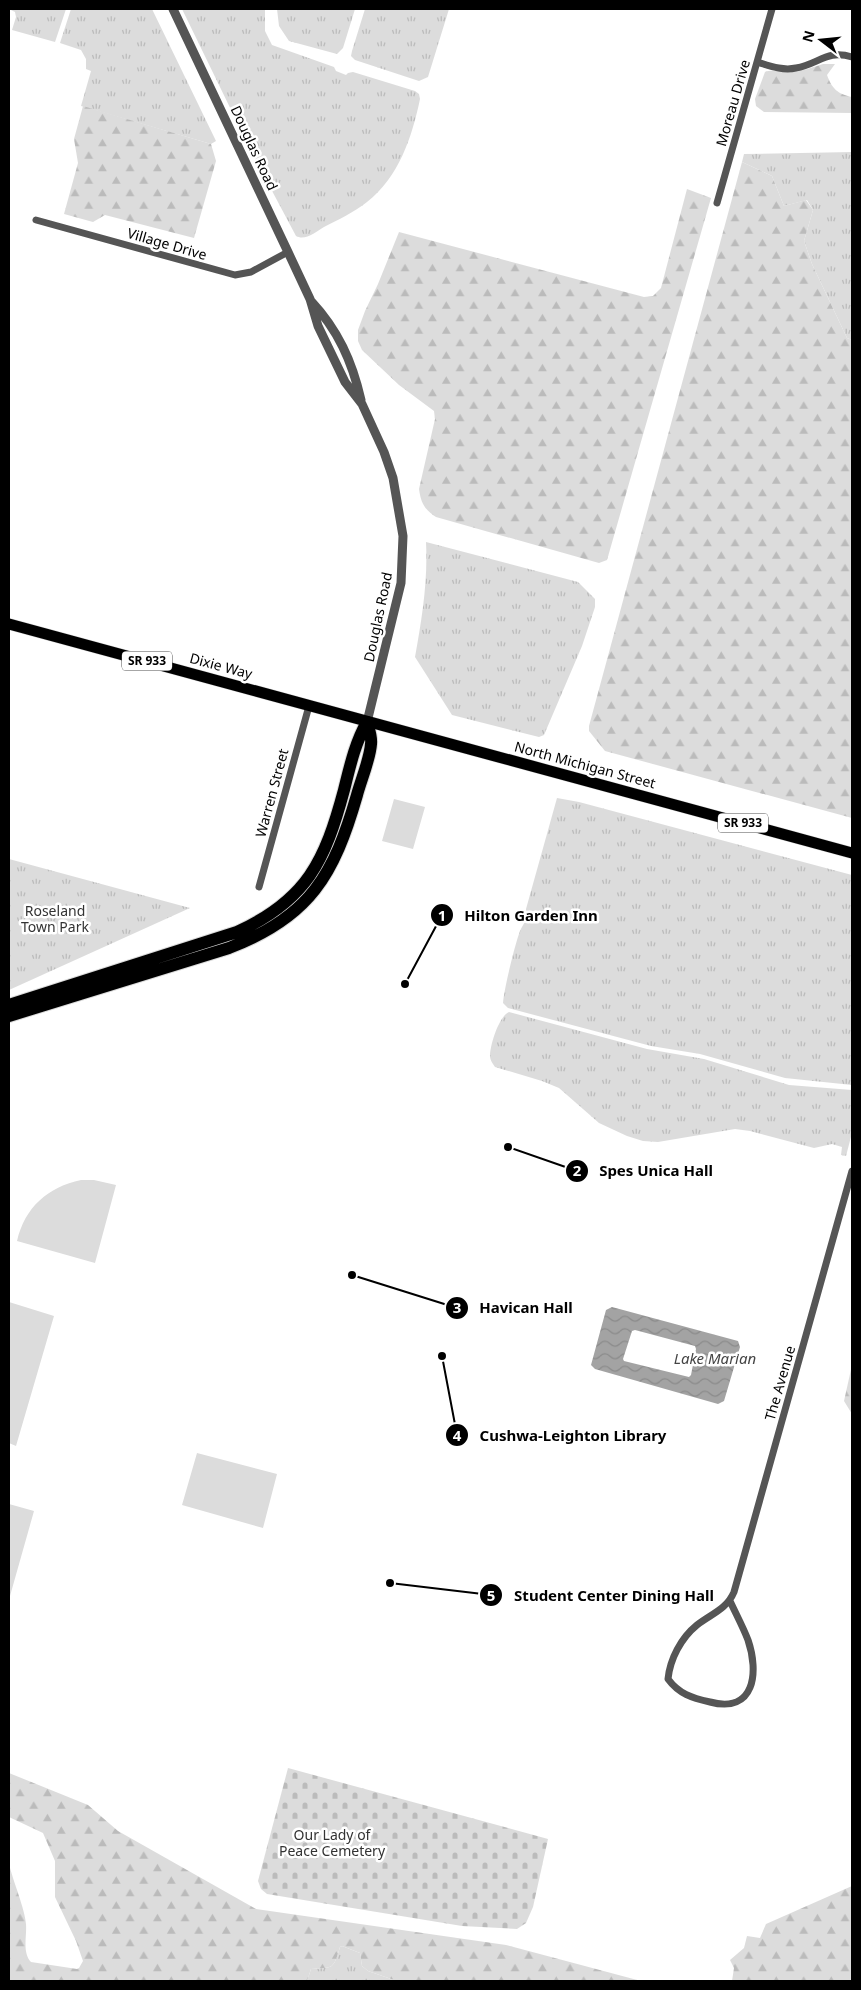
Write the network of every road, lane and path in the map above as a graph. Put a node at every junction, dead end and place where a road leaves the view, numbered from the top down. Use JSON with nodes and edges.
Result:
{"nodes":[{"id":1,"x":173,"y":9,"type":"edge"},
{"id":2,"x":772,"y":9,"type":"edge"},
{"id":3,"x":852,"y":57,"type":"edge"},
{"id":4,"x":758,"y":62,"type":"junction"},
{"id":5,"x":717,"y":203,"type":"dead end"},
{"id":6,"x":36,"y":220,"type":"dead end"},
{"id":7,"x":288,"y":252,"type":"junction"},
{"id":8,"x":310,"y":299,"type":"junction"},
{"id":9,"x":362,"y":404,"type":"junction"},
{"id":10,"x":9,"y":624,"type":"edge"},
{"id":11,"x":309,"y":706,"type":"junction"},
{"id":12,"x":368,"y":722,"type":"junction"},
{"id":13,"x":852,"y":853,"type":"edge"},
{"id":14,"x":259,"y":887,"type":"dead end"},
{"id":15,"x":9,"y":1005,"type":"edge"},
{"id":16,"x":9,"y":1016,"type":"edge"},
{"id":17,"x":852,"y":1171,"type":"edge"},
{"id":18,"x":730,"y":1601,"type":"junction"}],
"edges":[{"from":1,"to":7,"type":"street","name":"Douglas Road"},
{"from":2,"to":4,"type":"street","name":"Moreau Drive"},
{"from":3,"to":4,"type":"street"},
{"from":4,"to":5,"type":"street","name":"Moreau Drive"},
{"from":6,"to":7,"type":"street","name":"Village Drive"},
{"from":7,"to":8,"type":"street","name":"Douglas Road"},
{"from":8,"to":9,"type":"street","name":"Douglas Road"},
{"from":8,"to":9,"type":"street","name":"Douglas Road"},
{"from":9,"to":12,"type":"street","name":"Douglas Road"},
{"from":10,"to":11,"type":"main road","name":"Dixie Way","number":"SR 933"},
{"from":11,"to":12,"type":"main road","name":"North Michigan Street","number":"SR 933"},
{"from":11,"to":14,"type":"street","name":"Warren Street"},
{"from":12,"to":13,"type":"main road","name":"North Michigan Street","number":"SR 933"},
{"from":12,"to":15,"type":"highway"},
{"from":12,"to":16,"type":"highway"},
{"from":17,"to":18,"type":"street","name":"The Avenue"},
{"from":18,"to":18,"type":"street"}]}
